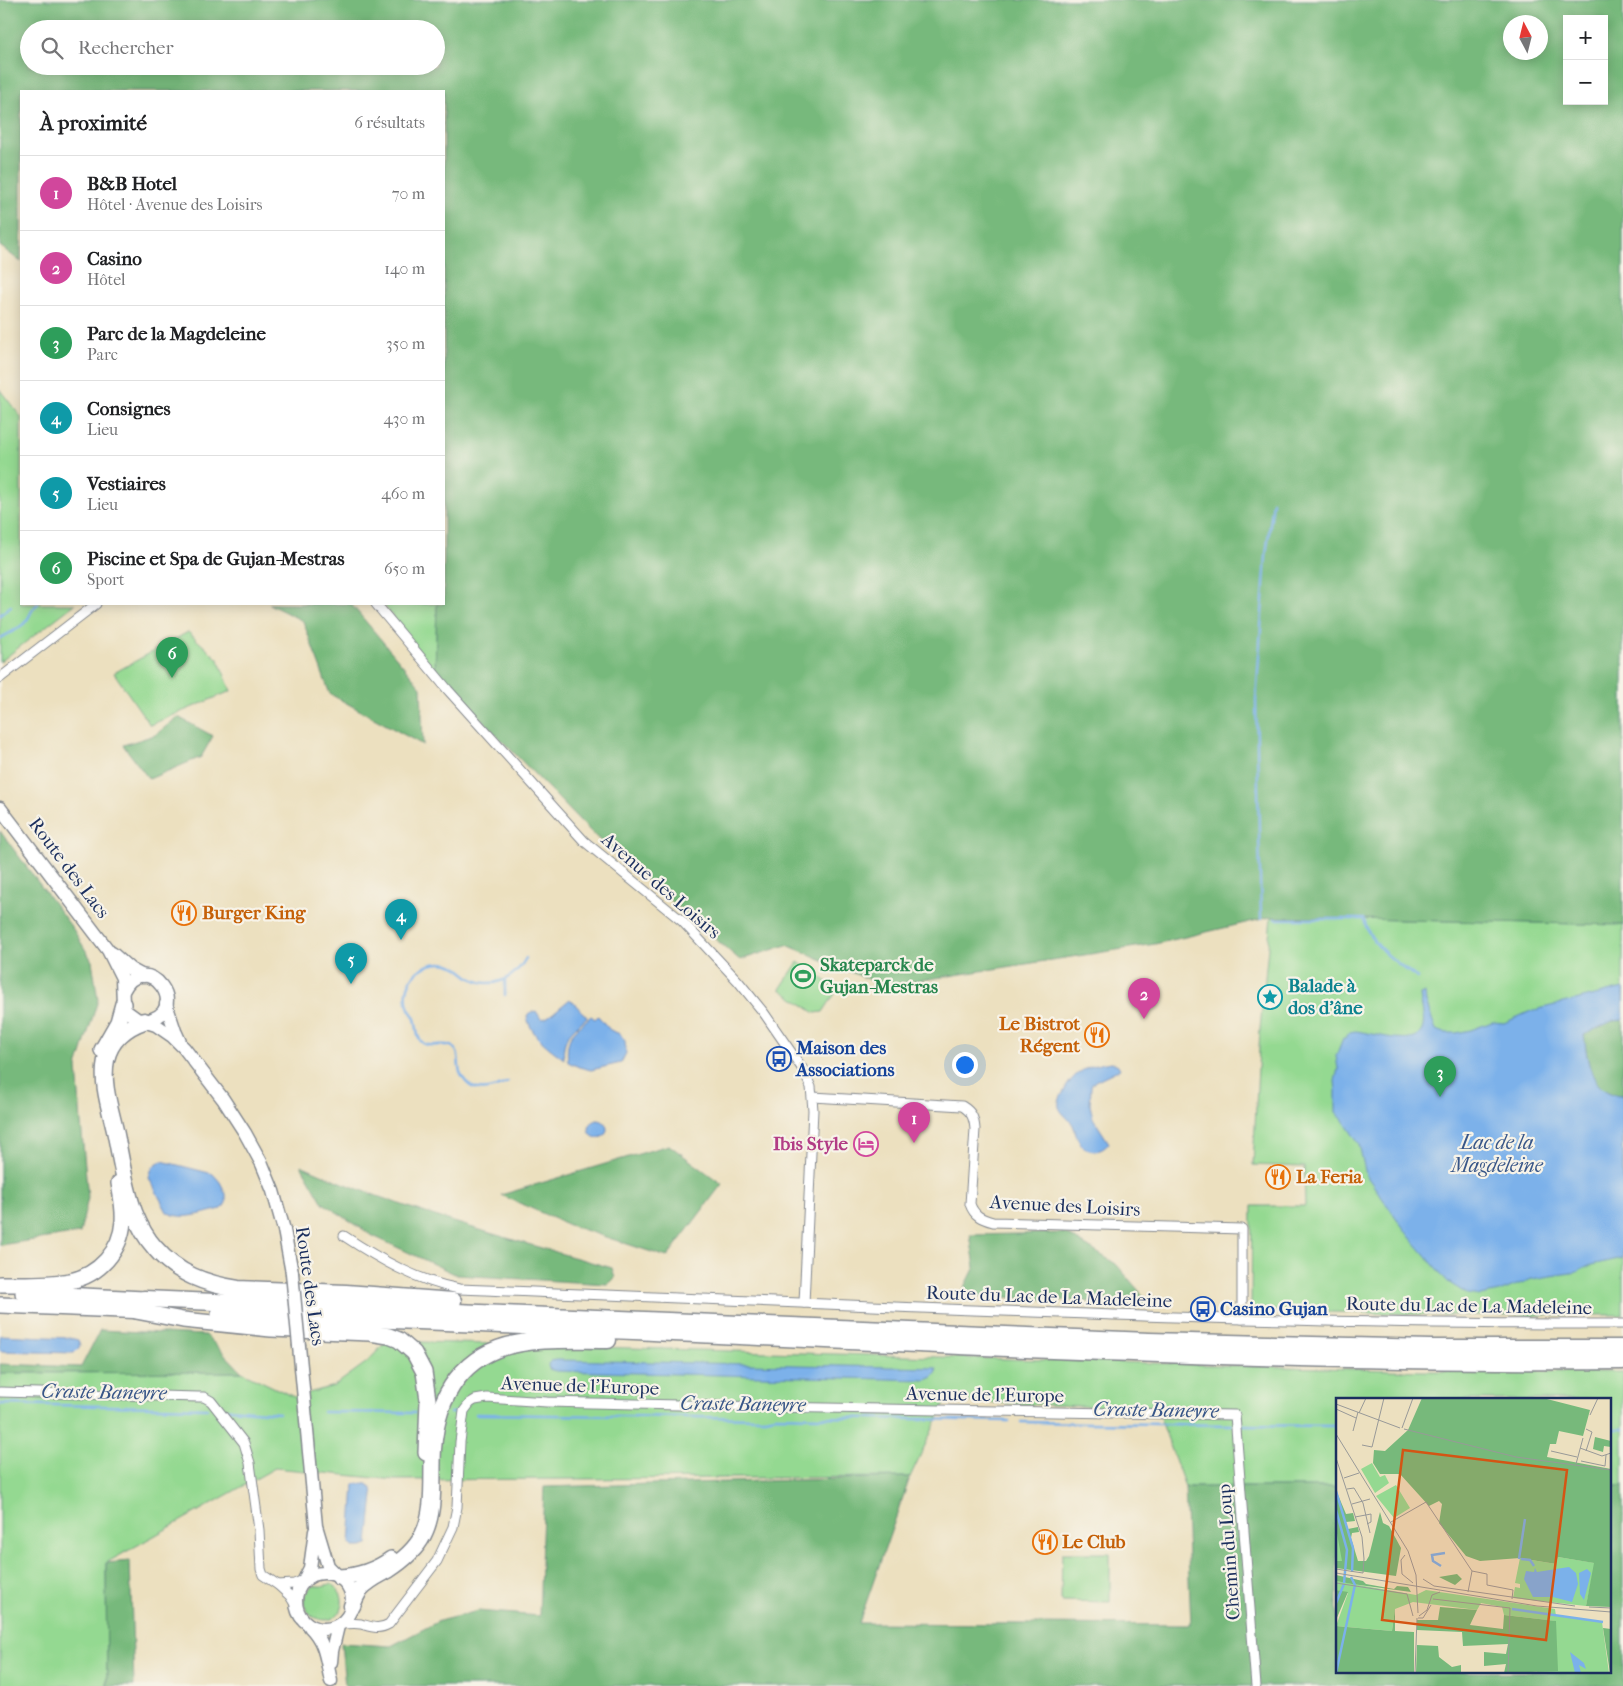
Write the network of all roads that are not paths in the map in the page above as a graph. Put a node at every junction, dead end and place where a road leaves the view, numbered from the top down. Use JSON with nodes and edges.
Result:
{"nodes":[{"id":1,"x":95,"y":605,"type":"edge"},
{"id":2,"x":377,"y":605,"type":"edge"},
{"id":3,"x":0,"y":678,"type":"edge"},
{"id":4,"x":0,"y":808,"type":"edge"},
{"id":5,"x":108,"y":950,"type":"junction"},
{"id":6,"x":143,"y":976,"type":"junction"},
{"id":7,"x":123,"y":998,"type":"junction"},
{"id":8,"x":166,"y":1004,"type":"junction"},
{"id":9,"x":144,"y":1021,"type":"junction"},
{"id":10,"x":184,"y":1048,"type":"junction"},
{"id":11,"x":813,"y":1097,"type":"junction"},
{"id":12,"x":344,"y":1236,"type":"dead end"},
{"id":13,"x":0,"y":1284,"type":"edge"},
{"id":14,"x":0,"y":1292,"type":"edge"},
{"id":15,"x":804,"y":1302,"type":"junction"},
{"id":16,"x":0,"y":1305,"type":"edge"},
{"id":17,"x":140,"y":1305,"type":"junction"},
{"id":18,"x":1242,"y":1319,"type":"junction"},
{"id":19,"x":665,"y":1320,"type":"junction"},
{"id":20,"x":458,"y":1324,"type":"joint"},
{"id":21,"x":1623,"y":1324,"type":"edge"},
{"id":22,"x":898,"y":1342,"type":"junction"},
{"id":23,"x":1623,"y":1348,"type":"edge"},
{"id":24,"x":1623,"y":1361,"type":"edge"},
{"id":25,"x":0,"y":1392,"type":"edge"},
{"id":26,"x":1235,"y":1415,"type":"joint"},
{"id":27,"x":316,"y":1526,"type":"junction"},
{"id":28,"x":338,"y":1576,"type":"junction"},
{"id":29,"x":304,"y":1580,"type":"junction"},
{"id":30,"x":278,"y":1585,"type":"junction"},
{"id":31,"x":295,"y":1604,"type":"junction"},
{"id":32,"x":352,"y":1607,"type":"junction"},
{"id":33,"x":361,"y":1624,"type":"junction"},
{"id":34,"x":308,"y":1625,"type":"junction"},
{"id":35,"x":339,"y":1625,"type":"junction"},
{"id":36,"x":332,"y":1684,"type":"edge"},
{"id":37,"x":1256,"y":1686,"type":"edge"}],
"edges":[{"from":1,"to":3,"type":"street"},
{"from":2,"to":11,"type":"street","name":"Avenue des Loisirs"},
{"from":4,"to":5,"type":"main road","name":"Route des Lacs"},
{"from":5,"to":6,"type":"main road","name":"Route des Lacs"},
{"from":5,"to":7,"type":"main road","name":"Route des Lacs"},
{"from":6,"to":7,"type":"main road"},
{"from":6,"to":8,"type":"main road","name":"Route des Lacs"},
{"from":7,"to":9,"type":"main road","name":"Route des Lacs"},
{"from":7,"to":13,"type":"highway"},
{"from":8,"to":9,"type":"main road"},
{"from":8,"to":10,"type":"main road","name":"Route des Lacs"},
{"from":9,"to":10,"type":"main road","name":"Route des Lacs"},
{"from":9,"to":19,"type":"highway"},
{"from":10,"to":27,"type":"main road","name":"Route des Lacs","bridge":true},
{"from":11,"to":15,"type":"street"},
{"from":11,"to":18,"type":"street","name":"Avenue des Loisirs"},
{"from":12,"to":15,"type":"street","name":"Route du Lac de La Madeleine"},
{"from":14,"to":17,"type":"highway"},
{"from":15,"to":18,"type":"street","name":"Route du Lac de La Madeleine"},
{"from":16,"to":17,"type":"highway"},
{"from":17,"to":19,"type":"highway"},
{"from":17,"to":20,"type":"highway"},
{"from":17,"to":28,"type":"highway"},
{"from":18,"to":21,"type":"street","name":"Route du Lac de La Madeleine"},
{"from":19,"to":23,"type":"highway"},
{"from":20,"to":22,"type":"highway"},
{"from":22,"to":24,"type":"highway"},
{"from":22,"to":32,"type":"highway"},
{"from":25,"to":30,"type":"street"},
{"from":26,"to":33,"type":"street","name":"Avenue de l'Europe"},
{"from":26,"to":37,"type":"street","name":"Chemin du Loup"},
{"from":27,"to":28,"type":"main road","name":"Route des Lacs"},
{"from":27,"to":29,"type":"main road","name":"Route des Lacs"},
{"from":28,"to":29,"type":"main road"},
{"from":28,"to":32,"type":"main road"},
{"from":29,"to":30,"type":"street"},
{"from":29,"to":31,"type":"main road"},
{"from":30,"to":31,"type":"street"},
{"from":31,"to":34,"type":"main road"},
{"from":32,"to":33,"type":"street"},
{"from":32,"to":35,"type":"main road"},
{"from":33,"to":35,"type":"street","name":"Avenue de l'Europe"},
{"from":34,"to":35,"type":"main road"},
{"from":34,"to":36,"type":"main road"},
{"from":35,"to":36,"type":"main road"}]}
